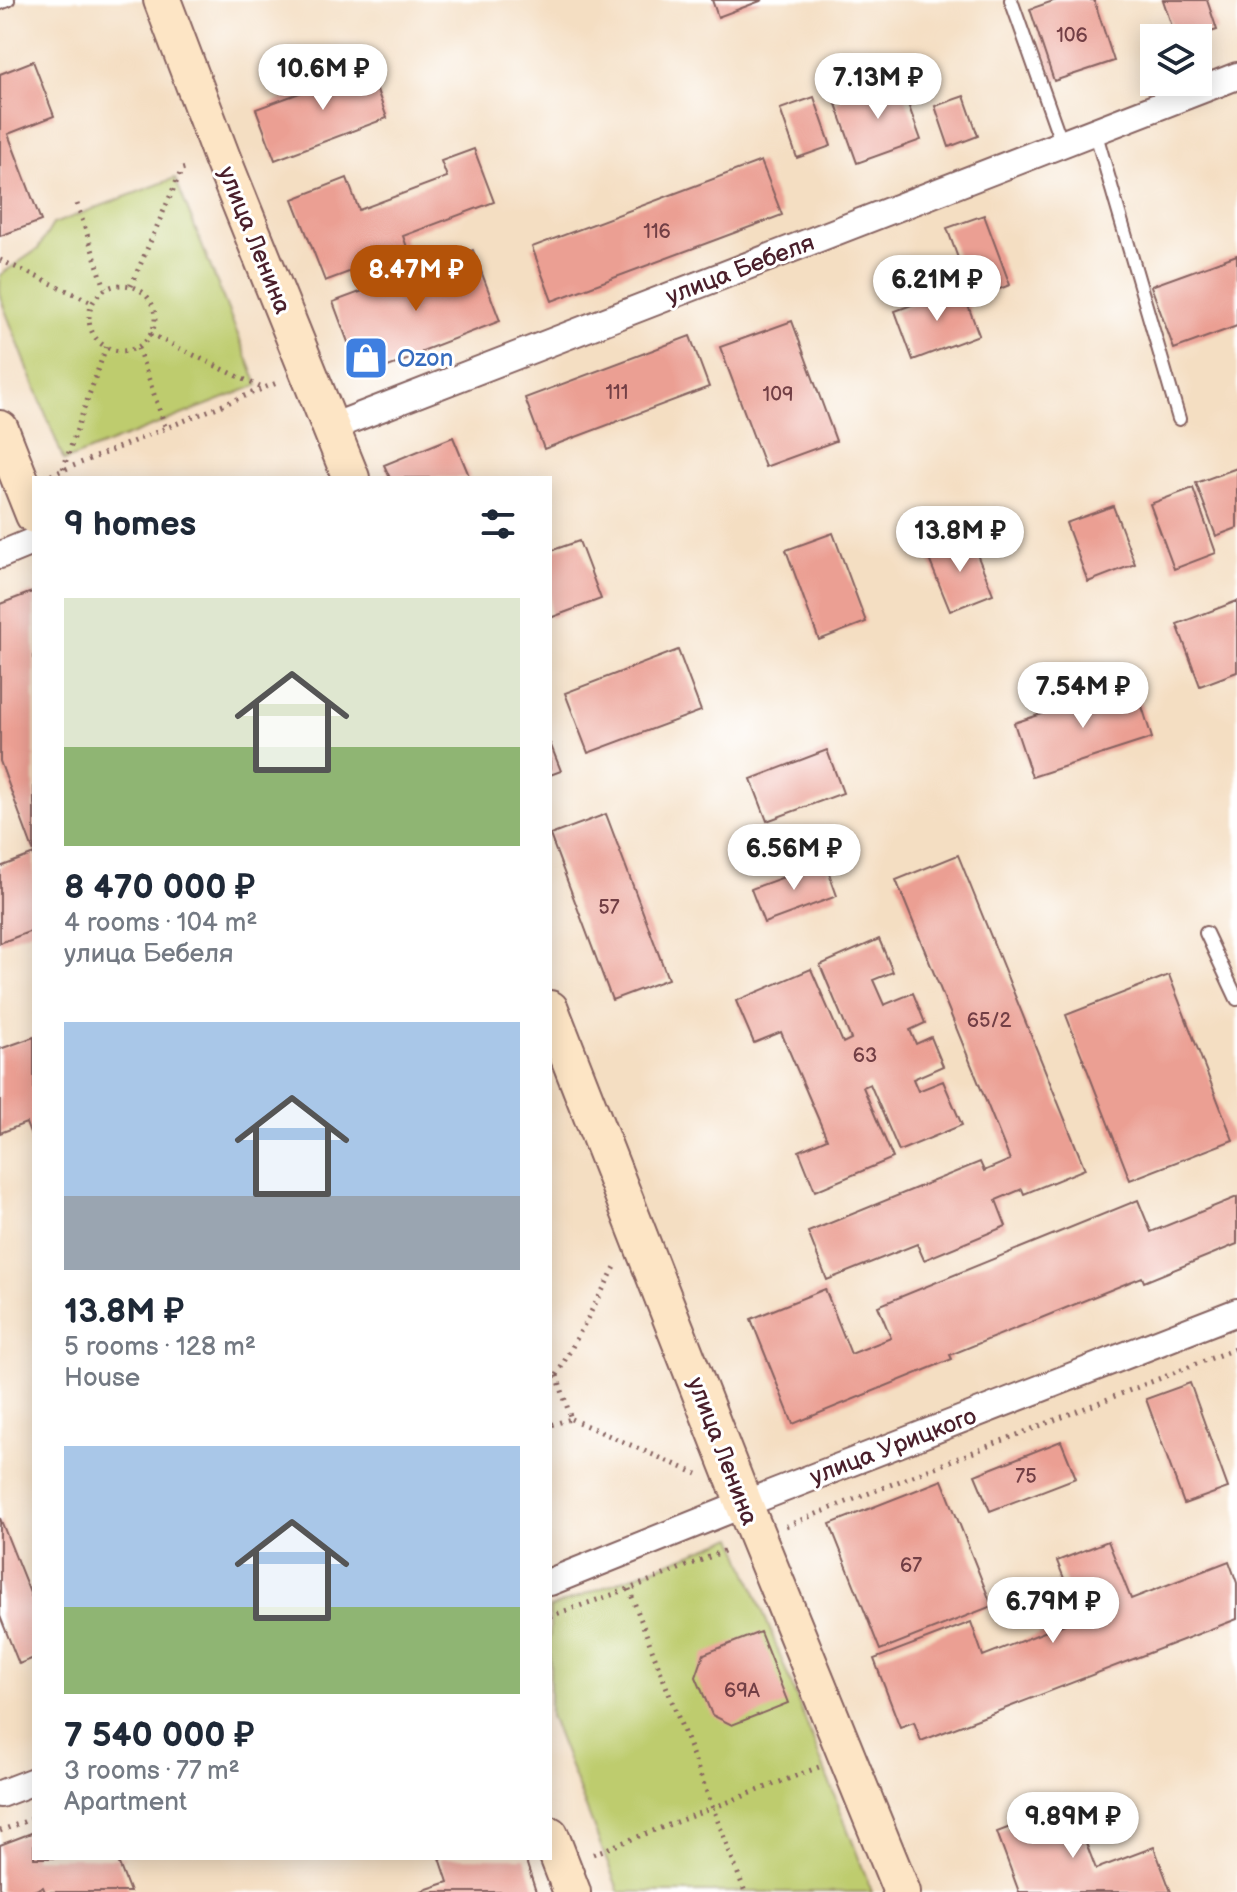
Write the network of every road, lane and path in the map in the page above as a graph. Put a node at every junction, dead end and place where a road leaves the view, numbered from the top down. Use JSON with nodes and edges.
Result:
{"nodes":[{"id":1,"x":8,"y":0,"type":"edge"},
{"id":2,"x":162,"y":0,"type":"edge"},
{"id":3,"x":1011,"y":0,"type":"edge"},
{"id":4,"x":0,"y":3,"type":"edge"},
{"id":5,"x":1237,"y":76,"type":"edge"},
{"id":6,"x":1095,"y":131,"type":"junction"},
{"id":7,"x":1062,"y":144,"type":"junction"},
{"id":8,"x":222,"y":158,"type":"junction"},
{"id":9,"x":77,"y":204,"type":"dead end"},
{"id":10,"x":0,"y":260,"type":"edge"},
{"id":11,"x":131,"y":286,"type":"junction"},
{"id":12,"x":105,"y":288,"type":"junction"},
{"id":13,"x":92,"y":302,"type":"junction"},
{"id":14,"x":150,"y":334,"type":"junction"},
{"id":15,"x":106,"y":347,"type":"junction"},
{"id":16,"x":138,"y":348,"type":"junction"},
{"id":17,"x":308,"y":370,"type":"junction"},
{"id":18,"x":264,"y":389,"type":"junction"},
{"id":19,"x":1179,"y":419,"type":"dead end"},
{"id":20,"x":332,"y":427,"type":"junction"},
{"id":21,"x":0,"y":429,"type":"edge"},
{"id":22,"x":166,"y":429,"type":"junction"},
{"id":23,"x":63,"y":470,"type":"junction"},
{"id":24,"x":48,"y":476,"type":"edge"},
{"id":25,"x":350,"y":476,"type":"edge"},
{"id":26,"x":32,"y":510,"type":"edge"},
{"id":27,"x":32,"y":542,"type":"edge"},
{"id":28,"x":0,"y":555,"type":"edge"},
{"id":29,"x":1206,"y":933,"type":"dead end"},
{"id":30,"x":1237,"y":999,"type":"edge"},
{"id":31,"x":552,"y":1016,"type":"edge"},
{"id":32,"x":636,"y":1229,"type":"junction"},
{"id":33,"x":1237,"y":1312,"type":"edge"},
{"id":34,"x":1237,"y":1348,"type":"edge"},
{"id":35,"x":553,"y":1376,"type":"edge"},
{"id":36,"x":571,"y":1419,"type":"junction"},
{"id":37,"x":552,"y":1424,"type":"edge"},
{"id":38,"x":730,"y":1509,"type":"junction"},
{"id":39,"x":757,"y":1538,"type":"junction"},
{"id":40,"x":552,"y":1581,"type":"edge"},
{"id":41,"x":629,"y":1589,"type":"junction"},
{"id":42,"x":552,"y":1615,"type":"edge"},
{"id":43,"x":847,"y":1756,"type":"junction"},
{"id":44,"x":32,"y":1782,"type":"edge"},
{"id":45,"x":0,"y":1794,"type":"edge"},
{"id":46,"x":713,"y":1808,"type":"junction"},
{"id":47,"x":32,"y":1819,"type":"edge"},
{"id":48,"x":0,"y":1831,"type":"edge"},
{"id":49,"x":561,"y":1864,"type":"edge"},
{"id":50,"x":745,"y":1892,"type":"edge"},
{"id":51,"x":902,"y":1892,"type":"edge"}],
"edges":[{"from":1,"to":4,"type":"lane"},
{"from":2,"to":8,"type":"street","name":"улица Ленина"},
{"from":3,"to":7,"type":"lane"},
{"from":5,"to":6,"type":"street","name":"улица Бебеля"},
{"from":6,"to":7,"type":"street","name":"улица Бебеля"},
{"from":6,"to":19,"type":"lane"},
{"from":7,"to":20,"type":"street","name":"улица Бебеля"},
{"from":8,"to":11,"type":"path"},
{"from":8,"to":17,"type":"street","name":"улица Ленина"},
{"from":9,"to":12,"type":"path"},
{"from":10,"to":13,"type":"path"},
{"from":11,"to":12,"type":"path"},
{"from":11,"to":14,"type":"path"},
{"from":12,"to":13,"type":"path"},
{"from":13,"to":15,"type":"path"},
{"from":14,"to":16,"type":"path"},
{"from":14,"to":18,"type":"path"},
{"from":15,"to":16,"type":"path"},
{"from":15,"to":23,"type":"path"},
{"from":16,"to":22,"type":"path"},
{"from":17,"to":18,"type":"path"},
{"from":17,"to":20,"type":"street","name":"улица Ленина"},
{"from":18,"to":22,"type":"path"},
{"from":20,"to":25,"type":"street","name":"улица Ленина"},
{"from":21,"to":26,"type":"street"},
{"from":22,"to":23,"type":"path"},
{"from":23,"to":24,"type":"path"},
{"from":27,"to":28,"type":"street"},
{"from":29,"to":30,"type":"lane"},
{"from":31,"to":32,"type":"street","name":"улица Ленина"},
{"from":32,"to":35,"type":"path"},
{"from":32,"to":38,"type":"street","name":"улица Ленина"},
{"from":33,"to":38,"type":"street","name":"улица Урицкого"},
{"from":34,"to":39,"type":"path"},
{"from":35,"to":36,"type":"path"},
{"from":36,"to":37,"type":"path"},
{"from":36,"to":38,"type":"path"},
{"from":38,"to":39,"type":"street","name":"улица Ленина"},
{"from":38,"to":40,"type":"street","name":"улица Урицкого"},
{"from":38,"to":41,"type":"path"},
{"from":39,"to":43,"type":"street","name":"улица Ленина"},
{"from":41,"to":42,"type":"path"},
{"from":41,"to":46,"type":"path"},
{"from":43,"to":46,"type":"path"},
{"from":43,"to":51,"type":"street","name":"улица Ленина"},
{"from":44,"to":45,"type":"street"},
{"from":46,"to":49,"type":"path"},
{"from":46,"to":50,"type":"path"},
{"from":47,"to":48,"type":"path"}]}
